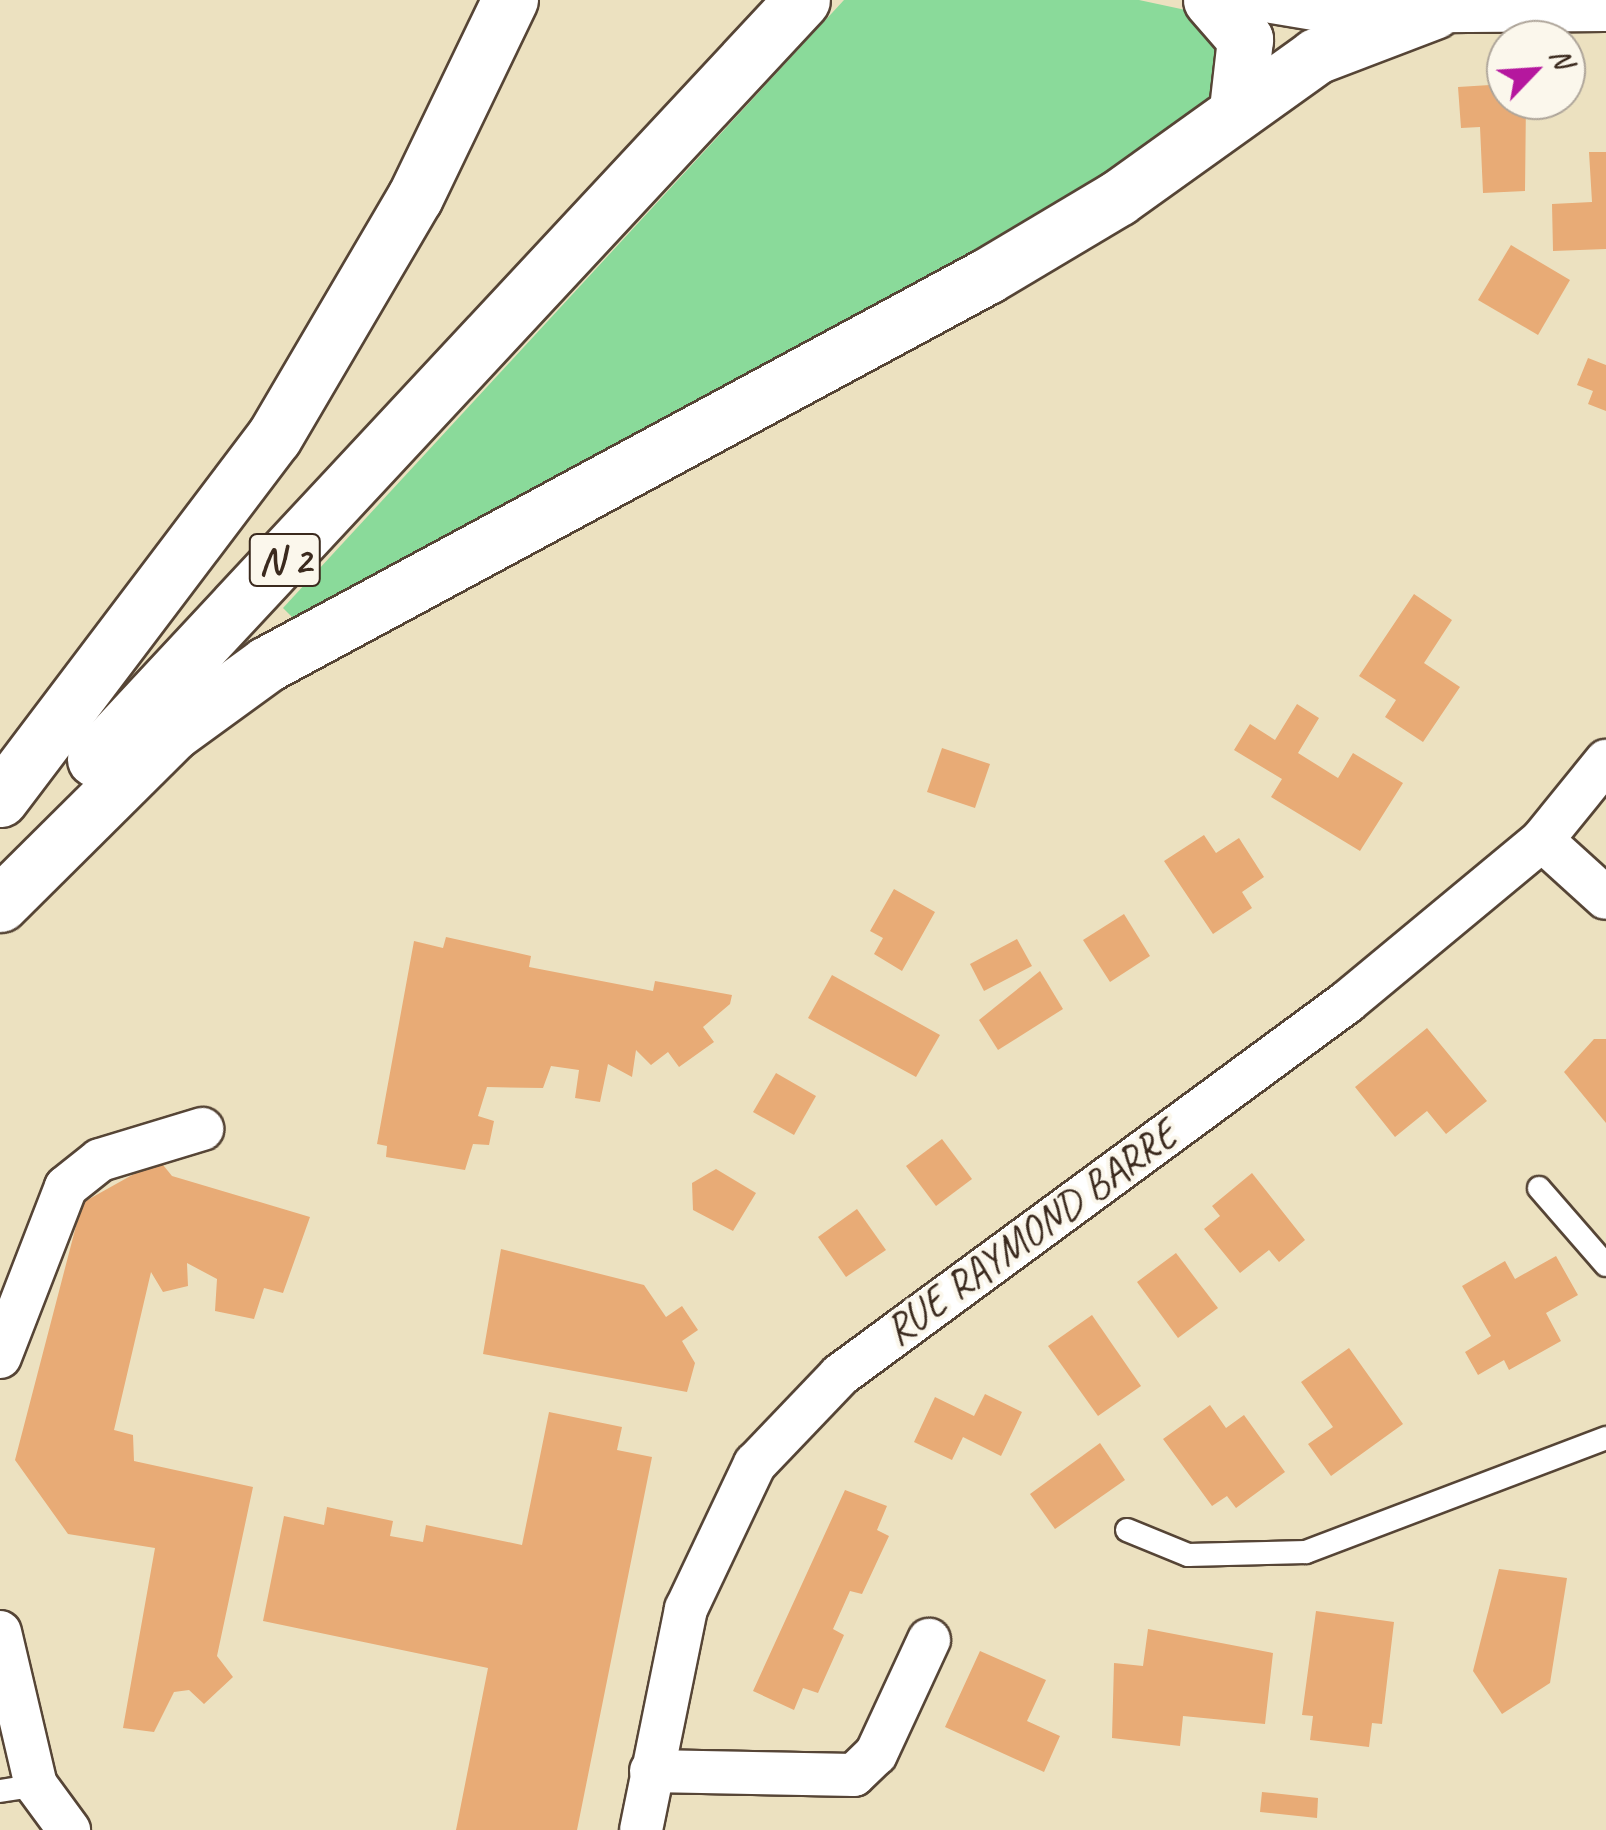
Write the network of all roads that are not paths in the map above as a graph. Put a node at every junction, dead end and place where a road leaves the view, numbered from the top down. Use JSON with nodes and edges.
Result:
{"nodes":[{"id":1,"x":510,"y":0,"type":"edge"},
{"id":2,"x":802,"y":0,"type":"edge"},
{"id":3,"x":1211,"y":0,"type":"edge"},
{"id":4,"x":1260,"y":0,"type":"edge"},
{"id":5,"x":1420,"y":5,"type":"edge"},
{"id":6,"x":1606,"y":10,"type":"edge"},
{"id":7,"x":1237,"y":109,"type":"junction"},
{"id":8,"x":1606,"y":761,"type":"edge"},
{"id":9,"x":0,"y":798,"type":"edge"},
{"id":10,"x":1542,"y":840,"type":"junction"},
{"id":11,"x":6,"y":880,"type":"edge"},
{"id":12,"x":1606,"y":898,"type":"edge"},
{"id":13,"x":202,"y":1129,"type":"dead end"},
{"id":14,"x":1539,"y":1188,"type":"dead end"},
{"id":15,"x":1606,"y":1265,"type":"edge"},
{"id":16,"x":0,"y":1358,"type":"edge"},
{"id":17,"x":1606,"y":1438,"type":"edge"},
{"id":18,"x":1127,"y":1530,"type":"dead end"},
{"id":19,"x":0,"y":1632,"type":"edge"},
{"id":20,"x":930,"y":1640,"type":"dead end"},
{"id":21,"x":652,"y":1770,"type":"junction"},
{"id":22,"x":18,"y":1788,"type":"edge"},
{"id":23,"x":69,"y":1830,"type":"edge"},
{"id":24,"x":641,"y":1830,"type":"edge"}],
"edges":[{"from":1,"to":9,"type":"highway"},
{"from":2,"to":11,"type":"highway","number":"N 2"},
{"from":3,"to":7,"type":"highway"},
{"from":4,"to":5,"type":"street"},
{"from":5,"to":6,"type":"street"},
{"from":5,"to":7,"type":"highway"},
{"from":7,"to":11,"type":"highway"},
{"from":8,"to":10,"type":"street","name":"RUE RAYMOND BARRE"},
{"from":10,"to":12,"type":"street"},
{"from":10,"to":21,"type":"street","name":"RUE RAYMOND BARRE"},
{"from":13,"to":16,"type":"street"},
{"from":14,"to":15,"type":"lane"},
{"from":17,"to":18,"type":"lane"},
{"from":19,"to":22,"type":"street"},
{"from":20,"to":21,"type":"street"},
{"from":21,"to":24,"type":"street","name":"RUE RAYMOND BARRE"},
{"from":22,"to":23,"type":"street"}]}
